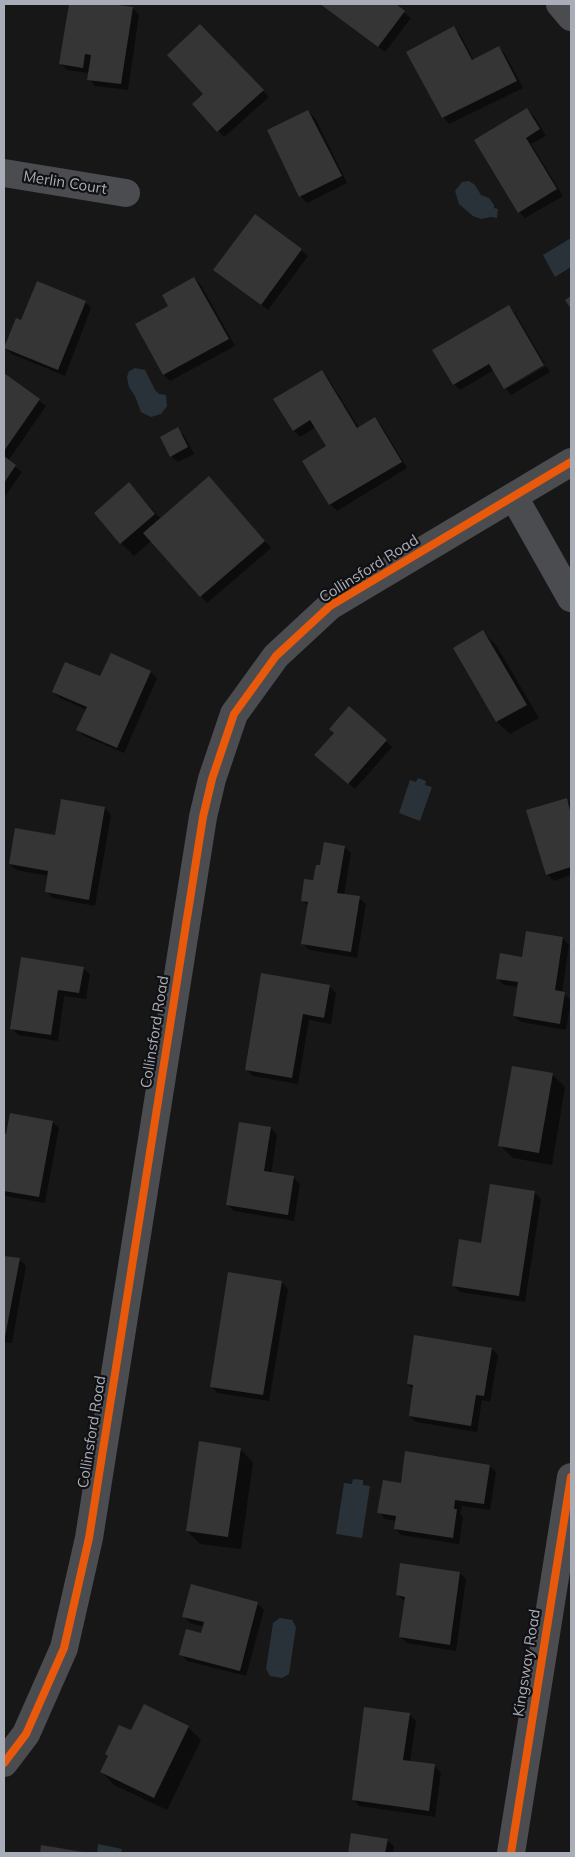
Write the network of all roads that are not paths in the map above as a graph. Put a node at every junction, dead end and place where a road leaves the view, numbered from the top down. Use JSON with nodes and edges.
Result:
{"nodes":[{"id":1,"x":560,"y":4,"type":"edge"},
{"id":2,"x":571,"y":17,"type":"edge"},
{"id":3,"x":4,"y":173,"type":"edge"},
{"id":4,"x":126,"y":193,"type":"dead end"},
{"id":5,"x":571,"y":462,"type":"edge"},
{"id":6,"x":514,"y":497,"type":"junction"},
{"id":7,"x":571,"y":598,"type":"edge"},
{"id":8,"x":571,"y":1477,"type":"edge"},
{"id":9,"x":4,"y":1763,"type":"edge"},
{"id":10,"x":511,"y":1853,"type":"edge"}],
"edges":[{"from":1,"to":2,"type":"street"},
{"from":3,"to":4,"type":"street","name":"Merlin Court"},
{"from":5,"to":6,"type":"street","name":"Collinsford Road"},
{"from":6,"to":7,"type":"street"},
{"from":6,"to":9,"type":"street","name":"Collinsford Road"},
{"from":8,"to":10,"type":"street","name":"Kingsway Road"}]}
